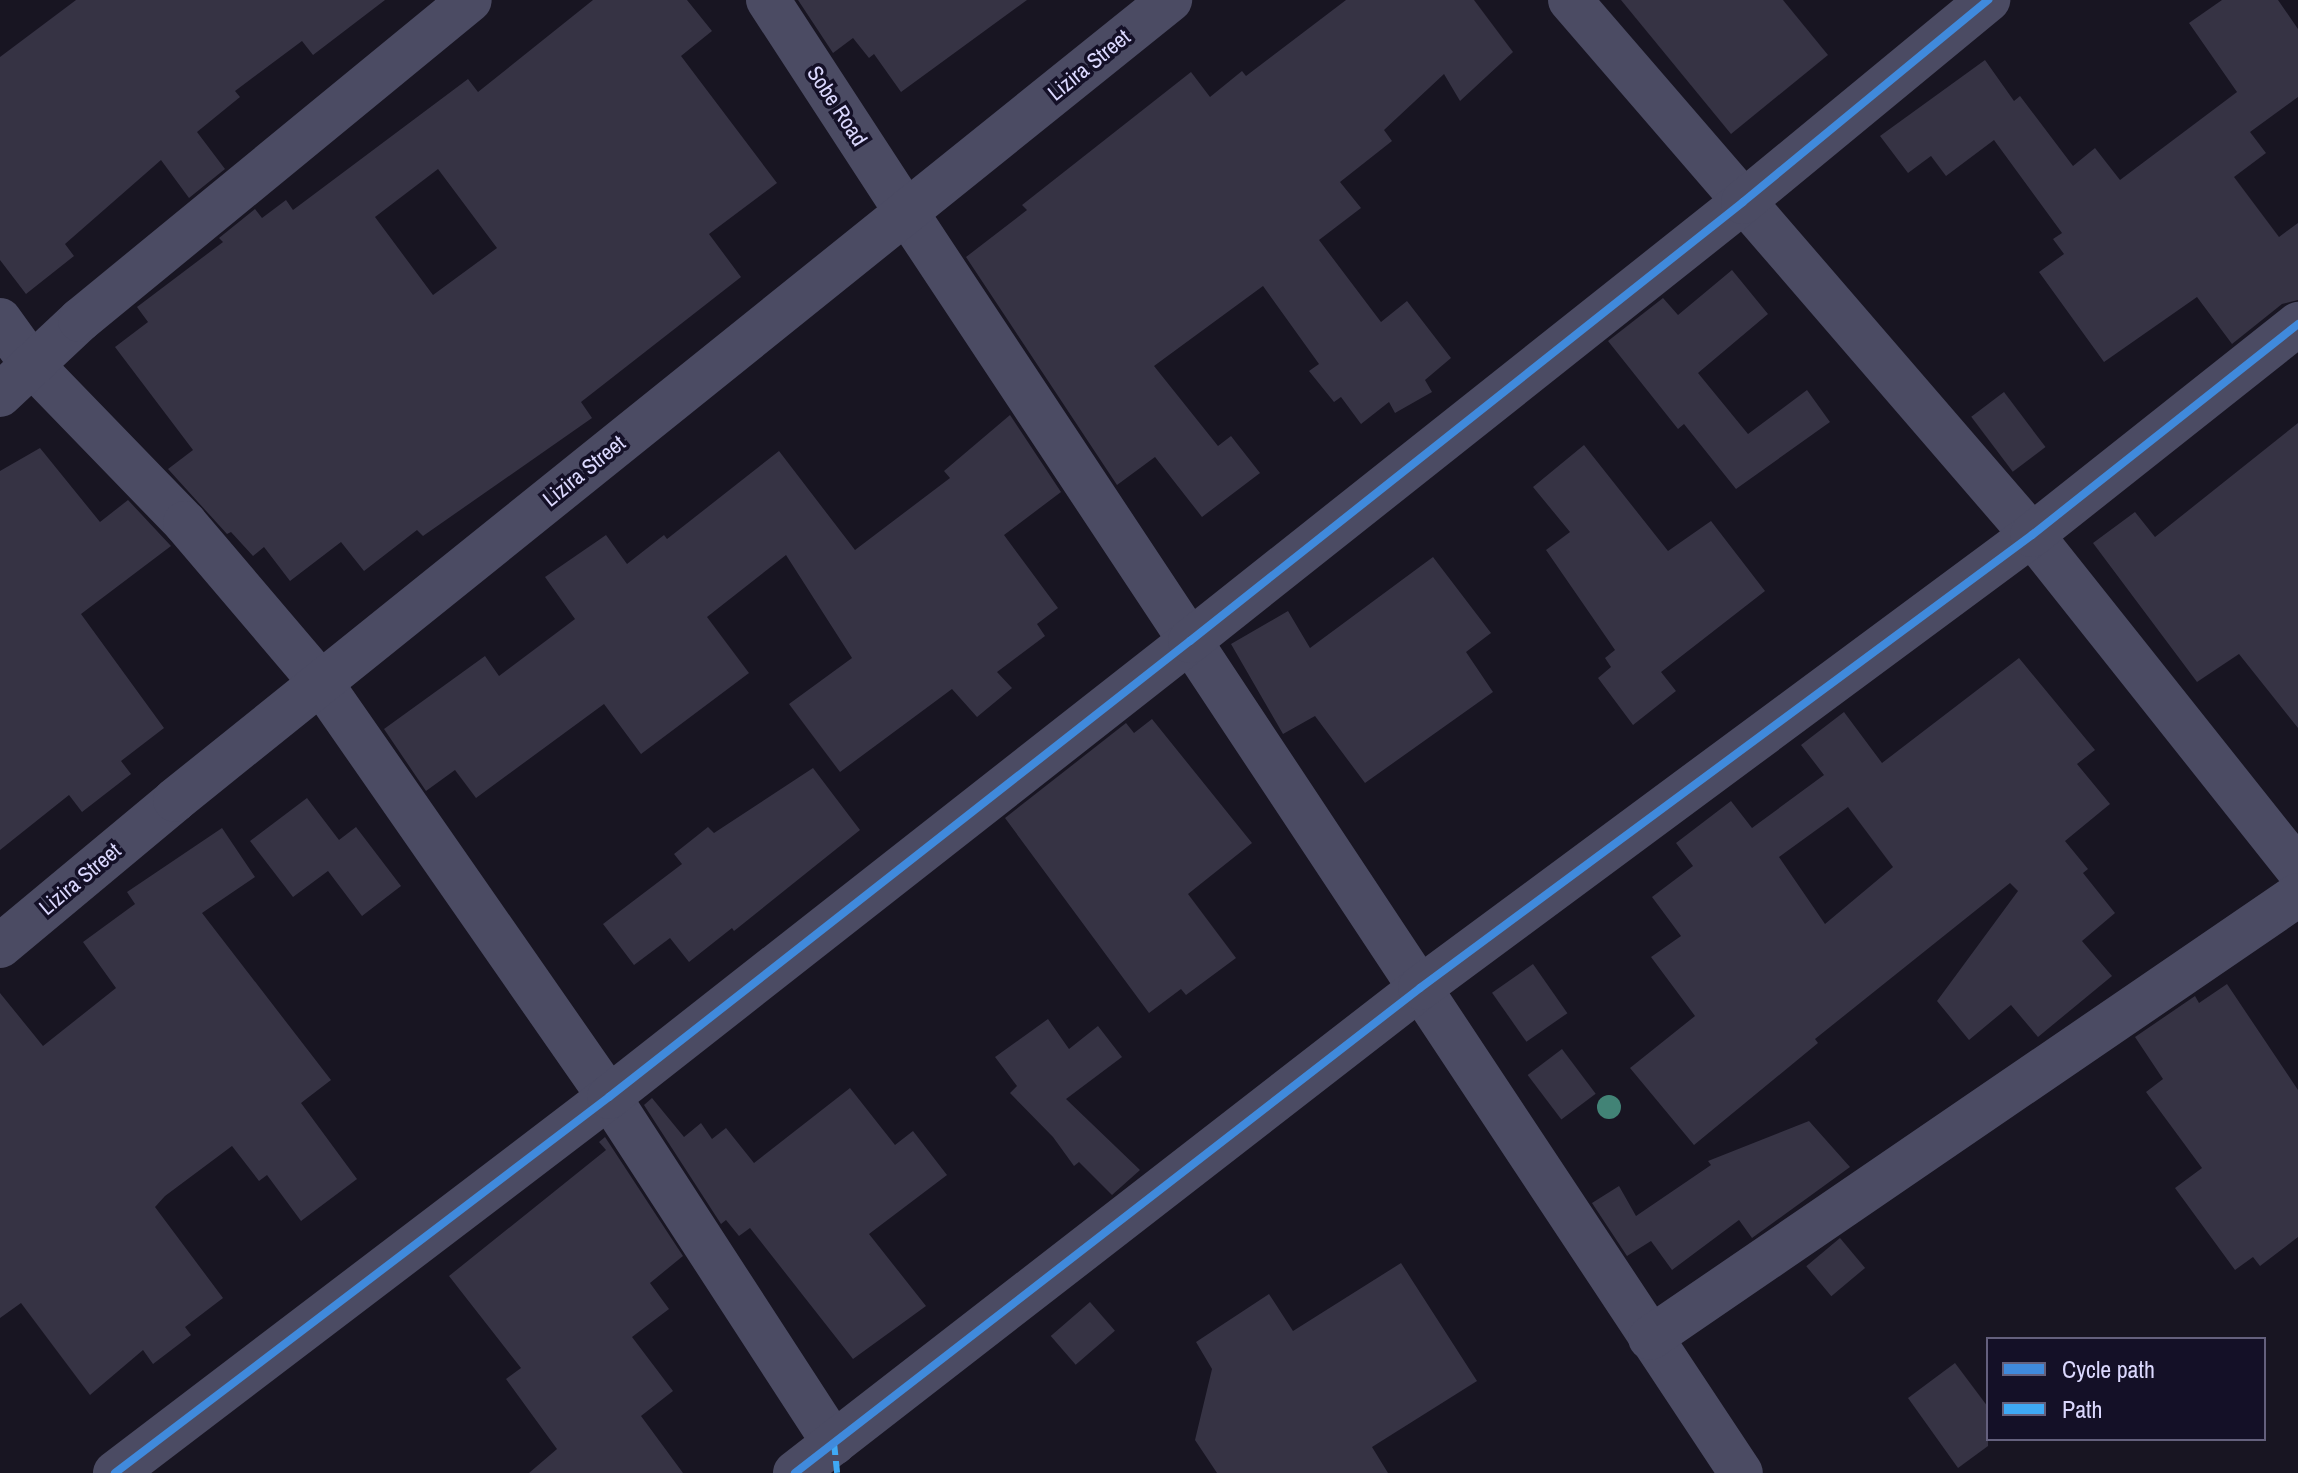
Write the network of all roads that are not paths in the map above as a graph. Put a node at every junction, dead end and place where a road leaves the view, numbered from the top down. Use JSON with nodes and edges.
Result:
{"nodes":[{"id":1,"x":470,"y":0,"type":"edge"},
{"id":2,"x":768,"y":0,"type":"edge"},
{"id":3,"x":1170,"y":0,"type":"edge"},
{"id":4,"x":1570,"y":0,"type":"edge"},
{"id":5,"x":1988,"y":0,"type":"edge"},
{"id":6,"x":1743,"y":202,"type":"junction"},
{"id":7,"x":906,"y":212,"type":"junction"},
{"id":8,"x":0,"y":320,"type":"edge"},
{"id":9,"x":2298,"y":324,"type":"edge"},
{"id":10,"x":33,"y":366,"type":"junction"},
{"id":11,"x":0,"y":395,"type":"edge"},
{"id":12,"x":2032,"y":535,"type":"junction"},
{"id":13,"x":1190,"y":641,"type":"junction"},
{"id":14,"x":321,"y":683,"type":"junction"},
{"id":15,"x":2298,"y":870,"type":"edge"},
{"id":16,"x":2298,"y":895,"type":"edge"},
{"id":17,"x":0,"y":946,"type":"edge"},
{"id":18,"x":1420,"y":988,"type":"junction"},
{"id":19,"x":609,"y":1097,"type":"junction"},
{"id":20,"x":1650,"y":1338,"type":"junction"},
{"id":21,"x":834,"y":1443,"type":"junction"},
{"id":22,"x":115,"y":1473,"type":"edge"},
{"id":23,"x":795,"y":1473,"type":"edge"},
{"id":24,"x":1741,"y":1473,"type":"edge"}],
"edges":[{"from":1,"to":10,"type":"street"},
{"from":2,"to":7,"type":"street","name":"Sobe Road"},
{"from":3,"to":7,"type":"street","name":"Lizira Street"},
{"from":4,"to":6,"type":"street"},
{"from":5,"to":6,"type":"street"},
{"from":6,"to":12,"type":"street"},
{"from":6,"to":13,"type":"street"},
{"from":7,"to":13,"type":"street","name":"Sobe Road"},
{"from":7,"to":14,"type":"street","name":"Lizira Street"},
{"from":8,"to":10,"type":"street"},
{"from":9,"to":12,"type":"street"},
{"from":10,"to":11,"type":"street"},
{"from":10,"to":14,"type":"street"},
{"from":12,"to":15,"type":"street"},
{"from":12,"to":18,"type":"street"},
{"from":13,"to":18,"type":"street","name":"Sobe Road"},
{"from":13,"to":19,"type":"street"},
{"from":14,"to":17,"type":"street","name":"Lizira Street"},
{"from":14,"to":19,"type":"street"},
{"from":16,"to":20,"type":"street"},
{"from":18,"to":20,"type":"street","name":"Sobe Road"},
{"from":18,"to":21,"type":"street"},
{"from":19,"to":21,"type":"street"},
{"from":19,"to":22,"type":"street"},
{"from":20,"to":24,"type":"street","name":"Sobe Road"},
{"from":21,"to":23,"type":"street"}]}
